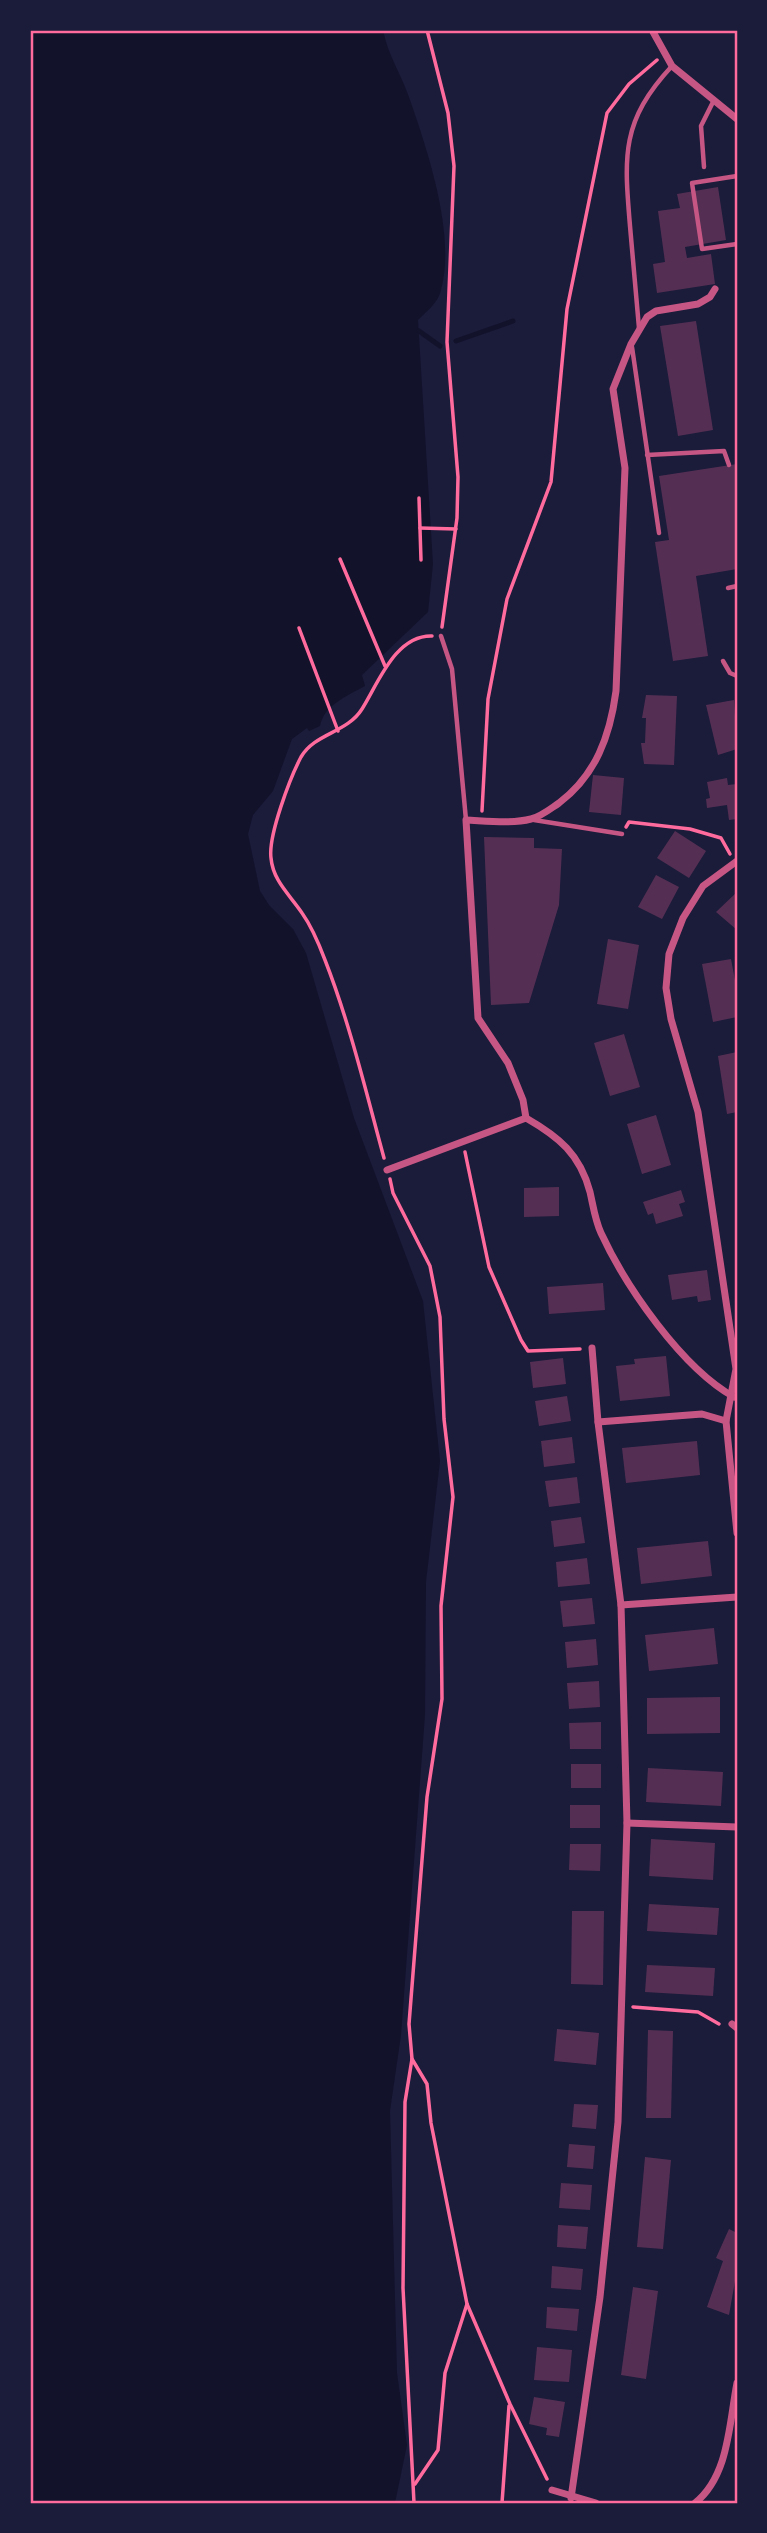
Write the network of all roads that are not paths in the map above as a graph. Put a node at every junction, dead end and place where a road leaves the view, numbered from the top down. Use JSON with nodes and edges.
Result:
{"nodes":[{"id":1,"x":652,"y":30,"type":"edge"},
{"id":2,"x":672,"y":66,"type":"junction"},
{"id":3,"x":714,"y":99,"type":"junction"},
{"id":4,"x":737,"y":119,"type":"edge"},
{"id":5,"x":704,"y":167,"type":"dead end"},
{"id":6,"x":737,"y":176,"type":"edge"},
{"id":7,"x":737,"y":244,"type":"edge"},
{"id":8,"x":715,"y":289,"type":"dead end"},
{"id":9,"x":639,"y":329,"type":"junction"},
{"id":10,"x":631,"y":344,"type":"junction"},
{"id":11,"x":647,"y":454,"type":"junction"},
{"id":12,"x":729,"y":465,"type":"dead end"},
{"id":13,"x":659,"y":533,"type":"dead end"},
{"id":14,"x":737,"y":586,"type":"edge"},
{"id":15,"x":728,"y":588,"type":"dead end"},
{"id":16,"x":440,"y":636,"type":"road end"},
{"id":17,"x":723,"y":661,"type":"dead end"},
{"id":18,"x":737,"y":676,"type":"edge"},
{"id":19,"x":530,"y":819,"type":"junction"},
{"id":20,"x":466,"y":820,"type":"junction"},
{"id":21,"x":622,"y":834,"type":"dead end"},
{"id":22,"x":736,"y":861,"type":"edge"},
{"id":23,"x":526,"y":1118,"type":"junction"},
{"id":24,"x":387,"y":1170,"type":"road end"},
{"id":25,"x":593,"y":1348,"type":"road end"},
{"id":26,"x":735,"y":1397,"type":"edge"},
{"id":27,"x":726,"y":1421,"type":"junction"},
{"id":28,"x":598,"y":1422,"type":"junction"},
{"id":29,"x":737,"y":1534,"type":"edge"},
{"id":30,"x":737,"y":1597,"type":"edge"},
{"id":31,"x":621,"y":1605,"type":"junction"},
{"id":32,"x":627,"y":1823,"type":"junction"},
{"id":33,"x":737,"y":1827,"type":"edge"},
{"id":34,"x":737,"y":2383,"type":"edge"},
{"id":35,"x":571,"y":2498,"type":"junction"},
{"id":36,"x":555,"y":2503,"type":"edge"},
{"id":37,"x":596,"y":2503,"type":"edge"},
{"id":38,"x":695,"y":2503,"type":"edge"}],
"edges":[{"from":1,"to":2,"type":"street"},
{"from":2,"to":3,"type":"street"},
{"from":2,"to":9,"type":"lane"},
{"from":3,"to":4,"type":"street"},
{"from":3,"to":5,"type":"lane"},
{"from":6,"to":7,"type":"lane"},
{"from":8,"to":9,"type":"street"},
{"from":9,"to":10,"type":"street"},
{"from":10,"to":11,"type":"lane"},
{"from":10,"to":19,"type":"street"},
{"from":11,"to":12,"type":"lane"},
{"from":11,"to":13,"type":"lane"},
{"from":14,"to":15,"type":"lane"},
{"from":16,"to":20,"type":"lane"},
{"from":17,"to":18,"type":"lane"},
{"from":19,"to":20,"type":"street"},
{"from":19,"to":21,"type":"lane"},
{"from":20,"to":23,"type":"street"},
{"from":22,"to":26,"type":"street"},
{"from":23,"to":24,"type":"street"},
{"from":23,"to":26,"type":"street"},
{"from":25,"to":28,"type":"street"},
{"from":26,"to":27,"type":"street"},
{"from":27,"to":28,"type":"street"},
{"from":27,"to":29,"type":"street"},
{"from":28,"to":31,"type":"street"},
{"from":30,"to":31,"type":"street"},
{"from":31,"to":32,"type":"street"},
{"from":32,"to":33,"type":"street"},
{"from":32,"to":35,"type":"street"},
{"from":34,"to":38,"type":"street"},
{"from":35,"to":36,"type":"street"},
{"from":35,"to":37,"type":"street"}]}
